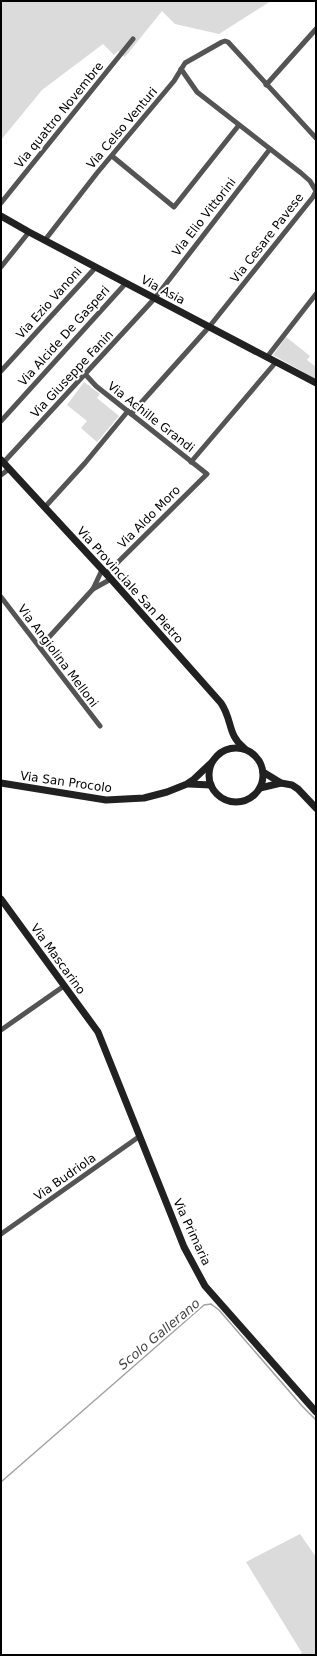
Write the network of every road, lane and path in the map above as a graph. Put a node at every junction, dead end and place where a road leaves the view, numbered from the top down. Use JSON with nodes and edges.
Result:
{"nodes":[{"id":1,"x":316,"y":29,"type":"edge"},
{"id":2,"x":133,"y":39,"type":"dead end"},
{"id":3,"x":181,"y":69,"type":"junction"},
{"id":4,"x":266,"y":85,"type":"junction"},
{"id":5,"x":239,"y":125,"type":"junction"},
{"id":6,"x":316,"y":138,"type":"edge"},
{"id":7,"x":270,"y":149,"type":"junction"},
{"id":8,"x":112,"y":156,"type":"junction"},
{"id":9,"x":1,"y":203,"type":"edge"},
{"id":10,"x":1,"y":216,"type":"edge"},
{"id":11,"x":29,"y":232,"type":"junction"},
{"id":12,"x":45,"y":240,"type":"junction"},
{"id":13,"x":1,"y":267,"type":"edge"},
{"id":14,"x":96,"y":267,"type":"junction"},
{"id":15,"x":126,"y":283,"type":"junction"},
{"id":16,"x":316,"y":294,"type":"edge"},
{"id":17,"x":155,"y":298,"type":"junction"},
{"id":18,"x":209,"y":327,"type":"junction"},
{"id":19,"x":267,"y":357,"type":"junction"},
{"id":20,"x":276,"y":362,"type":"junction"},
{"id":21,"x":1,"y":371,"type":"edge"},
{"id":22,"x":85,"y":374,"type":"junction"},
{"id":23,"x":316,"y":383,"type":"edge"},
{"id":24,"x":130,"y":413,"type":"junction"},
{"id":25,"x":1,"y":421,"type":"edge"},
{"id":26,"x":2,"y":461,"type":"edge"},
{"id":27,"x":192,"y":462,"type":"junction"},
{"id":28,"x":9,"y":469,"type":"junction"},
{"id":29,"x":207,"y":474,"type":"joint"},
{"id":30,"x":1,"y":475,"type":"edge"},
{"id":31,"x":45,"y":507,"type":"junction"},
{"id":32,"x":106,"y":574,"type":"junction"},
{"id":33,"x":93,"y":589,"type":"junction"},
{"id":34,"x":1,"y":597,"type":"edge"},
{"id":35,"x":40,"y":647,"type":"junction"},
{"id":36,"x":100,"y":726,"type":"dead end"},
{"id":37,"x":231,"y":731,"type":"junction"},
{"id":38,"x":244,"y":748,"type":"junction"},
{"id":39,"x":225,"y":750,"type":"junction"},
{"id":40,"x":211,"y":763,"type":"junction"},
{"id":41,"x":263,"y":772,"type":"junction"},
{"id":42,"x":281,"y":783,"type":"junction"},
{"id":43,"x":1,"y":784,"type":"edge"},
{"id":44,"x":187,"y":784,"type":"junction"},
{"id":45,"x":211,"y":786,"type":"junction"},
{"id":46,"x":260,"y":788,"type":"junction"},
{"id":47,"x":316,"y":808,"type":"edge"},
{"id":48,"x":1,"y":901,"type":"edge"},
{"id":49,"x":64,"y":986,"type":"junction"},
{"id":50,"x":1,"y":1030,"type":"edge"},
{"id":51,"x":98,"y":1032,"type":"joint"},
{"id":52,"x":140,"y":1136,"type":"junction"},
{"id":53,"x":1,"y":1234,"type":"edge"},
{"id":54,"x":316,"y":1412,"type":"edge"}],
"edges":[{"from":1,"to":4,"type":"street"},
{"from":2,"to":9,"type":"street","name":"Via quattro Novembre"},
{"from":3,"to":4,"type":"street","name":"Via Celso Venturi"},
{"from":3,"to":5,"type":"street"},
{"from":3,"to":8,"type":"street","name":"Via Celso Venturi"},
{"from":4,"to":6,"type":"street"},
{"from":5,"to":7,"type":"street"},
{"from":5,"to":8,"type":"street"},
{"from":7,"to":17,"type":"street","name":"Via Elio Vittorini"},
{"from":7,"to":18,"type":"street","name":"Via Cesare Pavese"},
{"from":8,"to":12,"type":"street","name":"Via Celso Venturi"},
{"from":10,"to":11,"type":"street","name":"Via Asia"},
{"from":11,"to":12,"type":"street","name":"Via Asia"},
{"from":11,"to":13,"type":"street"},
{"from":12,"to":14,"type":"street","name":"Via Asia"},
{"from":14,"to":15,"type":"street","name":"Via Asia"},
{"from":14,"to":21,"type":"street","name":"Via Ezio Vanoni"},
{"from":15,"to":17,"type":"street","name":"Via Asia"},
{"from":15,"to":25,"type":"street","name":"Via Alcide De Gasperi"},
{"from":16,"to":19,"type":"street"},
{"from":17,"to":18,"type":"street","name":"Via Asia"},
{"from":17,"to":22,"type":"street","name":"Via Giuseppe Fanin"},
{"from":18,"to":19,"type":"street","name":"Via Asia"},
{"from":18,"to":24,"type":"street"},
{"from":19,"to":20,"type":"street","name":"Via Asia"},
{"from":20,"to":23,"type":"street","name":"Via Asia"},
{"from":20,"to":27,"type":"street"},
{"from":22,"to":24,"type":"street","name":"Via Achille Grandi"},
{"from":22,"to":26,"type":"street","name":"Via Giuseppe Fanin"},
{"from":24,"to":27,"type":"street","name":"Via Achille Grandi"},
{"from":24,"to":31,"type":"street"},
{"from":26,"to":28,"type":"street","name":"Via Provinciale San Pietro"},
{"from":27,"to":29,"type":"street","name":"Via Achille Grandi"},
{"from":28,"to":30,"type":"street"},
{"from":28,"to":31,"type":"street","name":"Via Provinciale San Pietro"},
{"from":29,"to":32,"type":"street","name":"Via Aldo Moro"},
{"from":31,"to":32,"type":"street","name":"Via Provinciale San Pietro"},
{"from":32,"to":33,"type":"street"},
{"from":32,"to":33,"type":"street"},
{"from":32,"to":37,"type":"street","name":"Via Provinciale San Pietro"},
{"from":33,"to":35,"type":"street"},
{"from":34,"to":35,"type":"street","name":"Via Angiolina Melloni"},
{"from":35,"to":36,"type":"street","name":"Via Angiolina Melloni"},
{"from":37,"to":38,"type":"street"},
{"from":37,"to":39,"type":"street"},
{"from":38,"to":39,"type":"street"},
{"from":38,"to":41,"type":"street"},
{"from":39,"to":40,"type":"street"},
{"from":40,"to":44,"type":"street"},
{"from":40,"to":45,"type":"street"},
{"from":41,"to":42,"type":"street"},
{"from":41,"to":46,"type":"street"},
{"from":42,"to":46,"type":"street"},
{"from":42,"to":47,"type":"street"},
{"from":43,"to":44,"type":"street","name":"Via San Procolo"},
{"from":44,"to":45,"type":"street"},
{"from":45,"to":46,"type":"street"},
{"from":48,"to":49,"type":"street","name":"Via Mascarino"},
{"from":49,"to":50,"type":"street"},
{"from":49,"to":51,"type":"street","name":"Via Mascarino"},
{"from":51,"to":52,"type":"street","name":"Via Primaria"},
{"from":52,"to":53,"type":"street","name":"Via Budriola"},
{"from":52,"to":54,"type":"street","name":"Via Primaria"}]}
